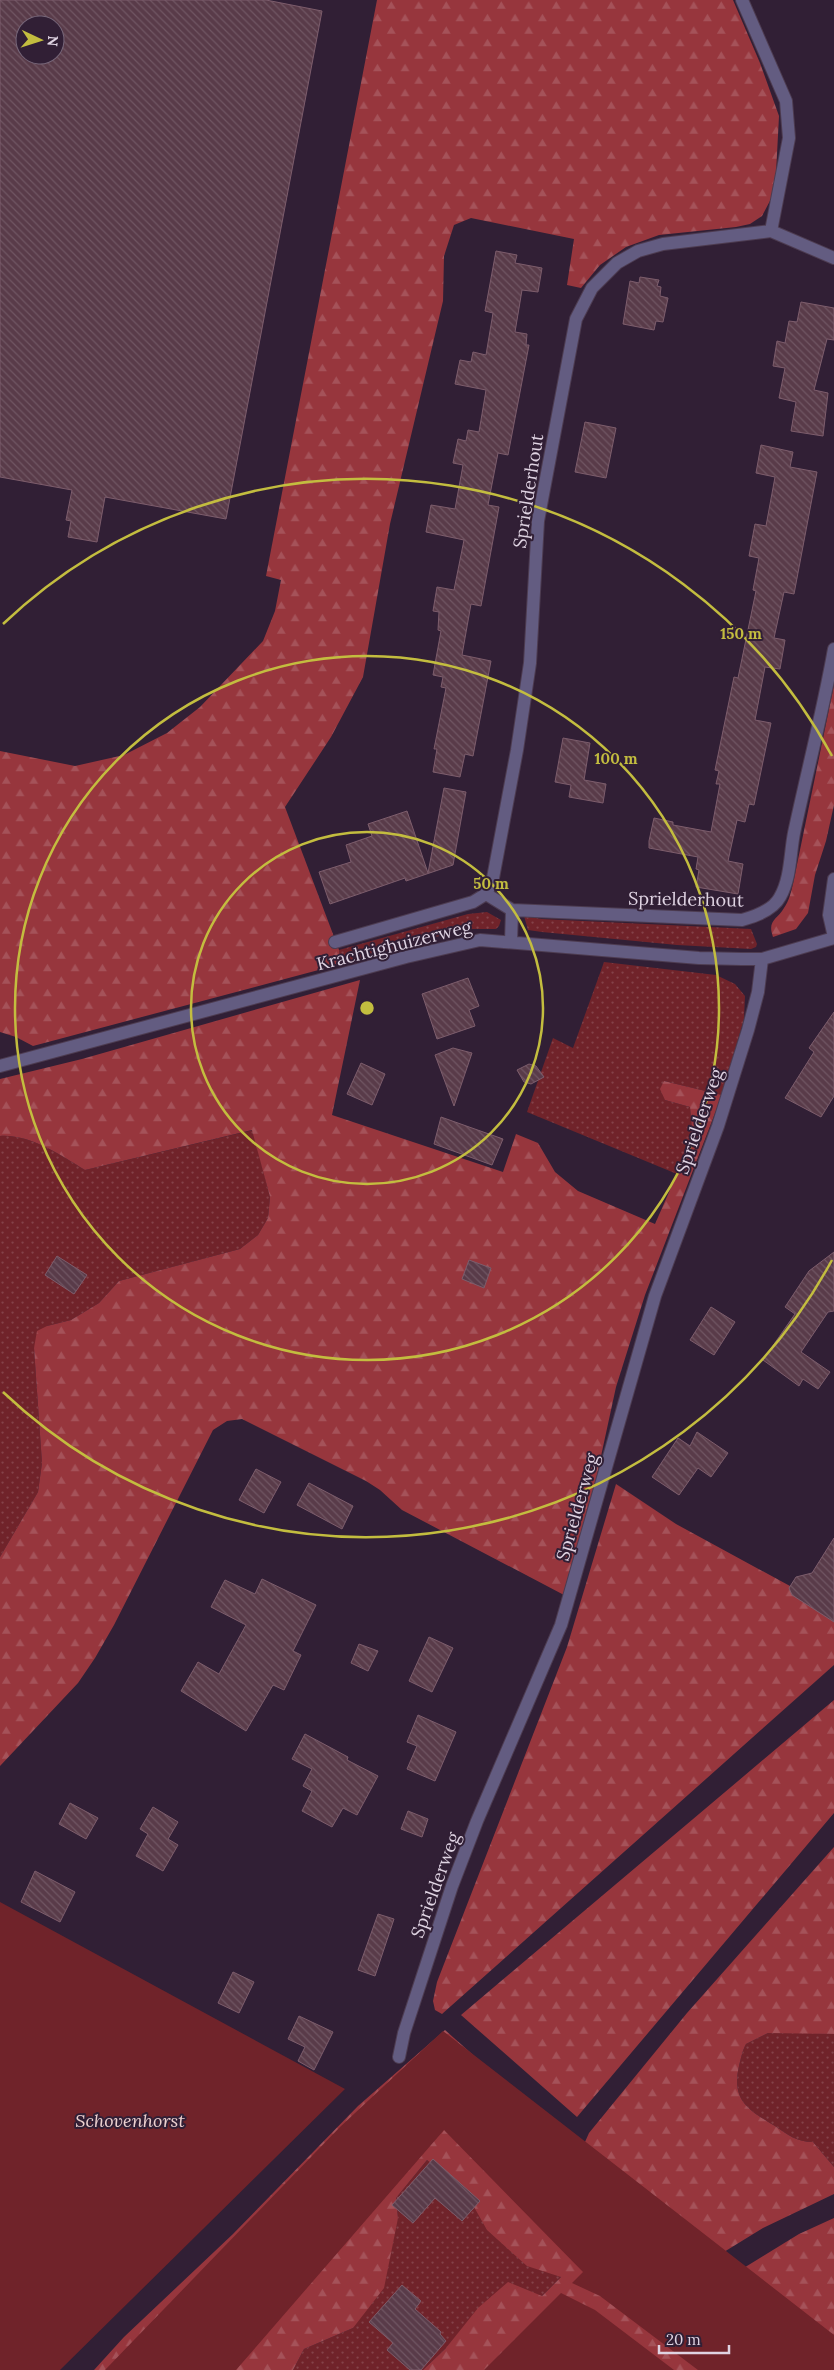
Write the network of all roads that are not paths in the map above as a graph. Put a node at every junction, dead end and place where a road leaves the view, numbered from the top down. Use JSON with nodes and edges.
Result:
{"nodes":[{"id":1,"x":742,"y":0,"type":"edge"},
{"id":2,"x":771,"y":231,"type":"junction"},
{"id":3,"x":834,"y":258,"type":"edge"},
{"id":4,"x":834,"y":650,"type":"edge"},
{"id":5,"x":834,"y":879,"type":"edge"},
{"id":6,"x":486,"y":894,"type":"junction"},
{"id":7,"x":512,"y":910,"type":"junction"},
{"id":8,"x":834,"y":938,"type":"edge"},
{"id":9,"x":335,"y":942,"type":"dead end"},
{"id":10,"x":510,"y":942,"type":"junction"},
{"id":11,"x":762,"y":959,"type":"junction"},
{"id":12,"x":0,"y":1066,"type":"edge"},
{"id":13,"x":399,"y":2056,"type":"dead end"}],
"edges":[{"from":1,"to":2,"type":"street"},
{"from":2,"to":3,"type":"street"},
{"from":2,"to":6,"type":"street","name":"Sprielderhout"},
{"from":4,"to":7,"type":"street","name":"Sprielderhout"},
{"from":5,"to":8,"type":"street"},
{"from":6,"to":7,"type":"street","name":"Sprielderhout"},
{"from":6,"to":9,"type":"street"},
{"from":7,"to":10,"type":"street"},
{"from":8,"to":11,"type":"street","name":"Krachtighuizerweg"},
{"from":10,"to":11,"type":"street","name":"Krachtighuizerweg"},
{"from":10,"to":12,"type":"street","name":"Krachtighuizerweg"},
{"from":11,"to":13,"type":"street","name":"Sprielderweg"}]}
